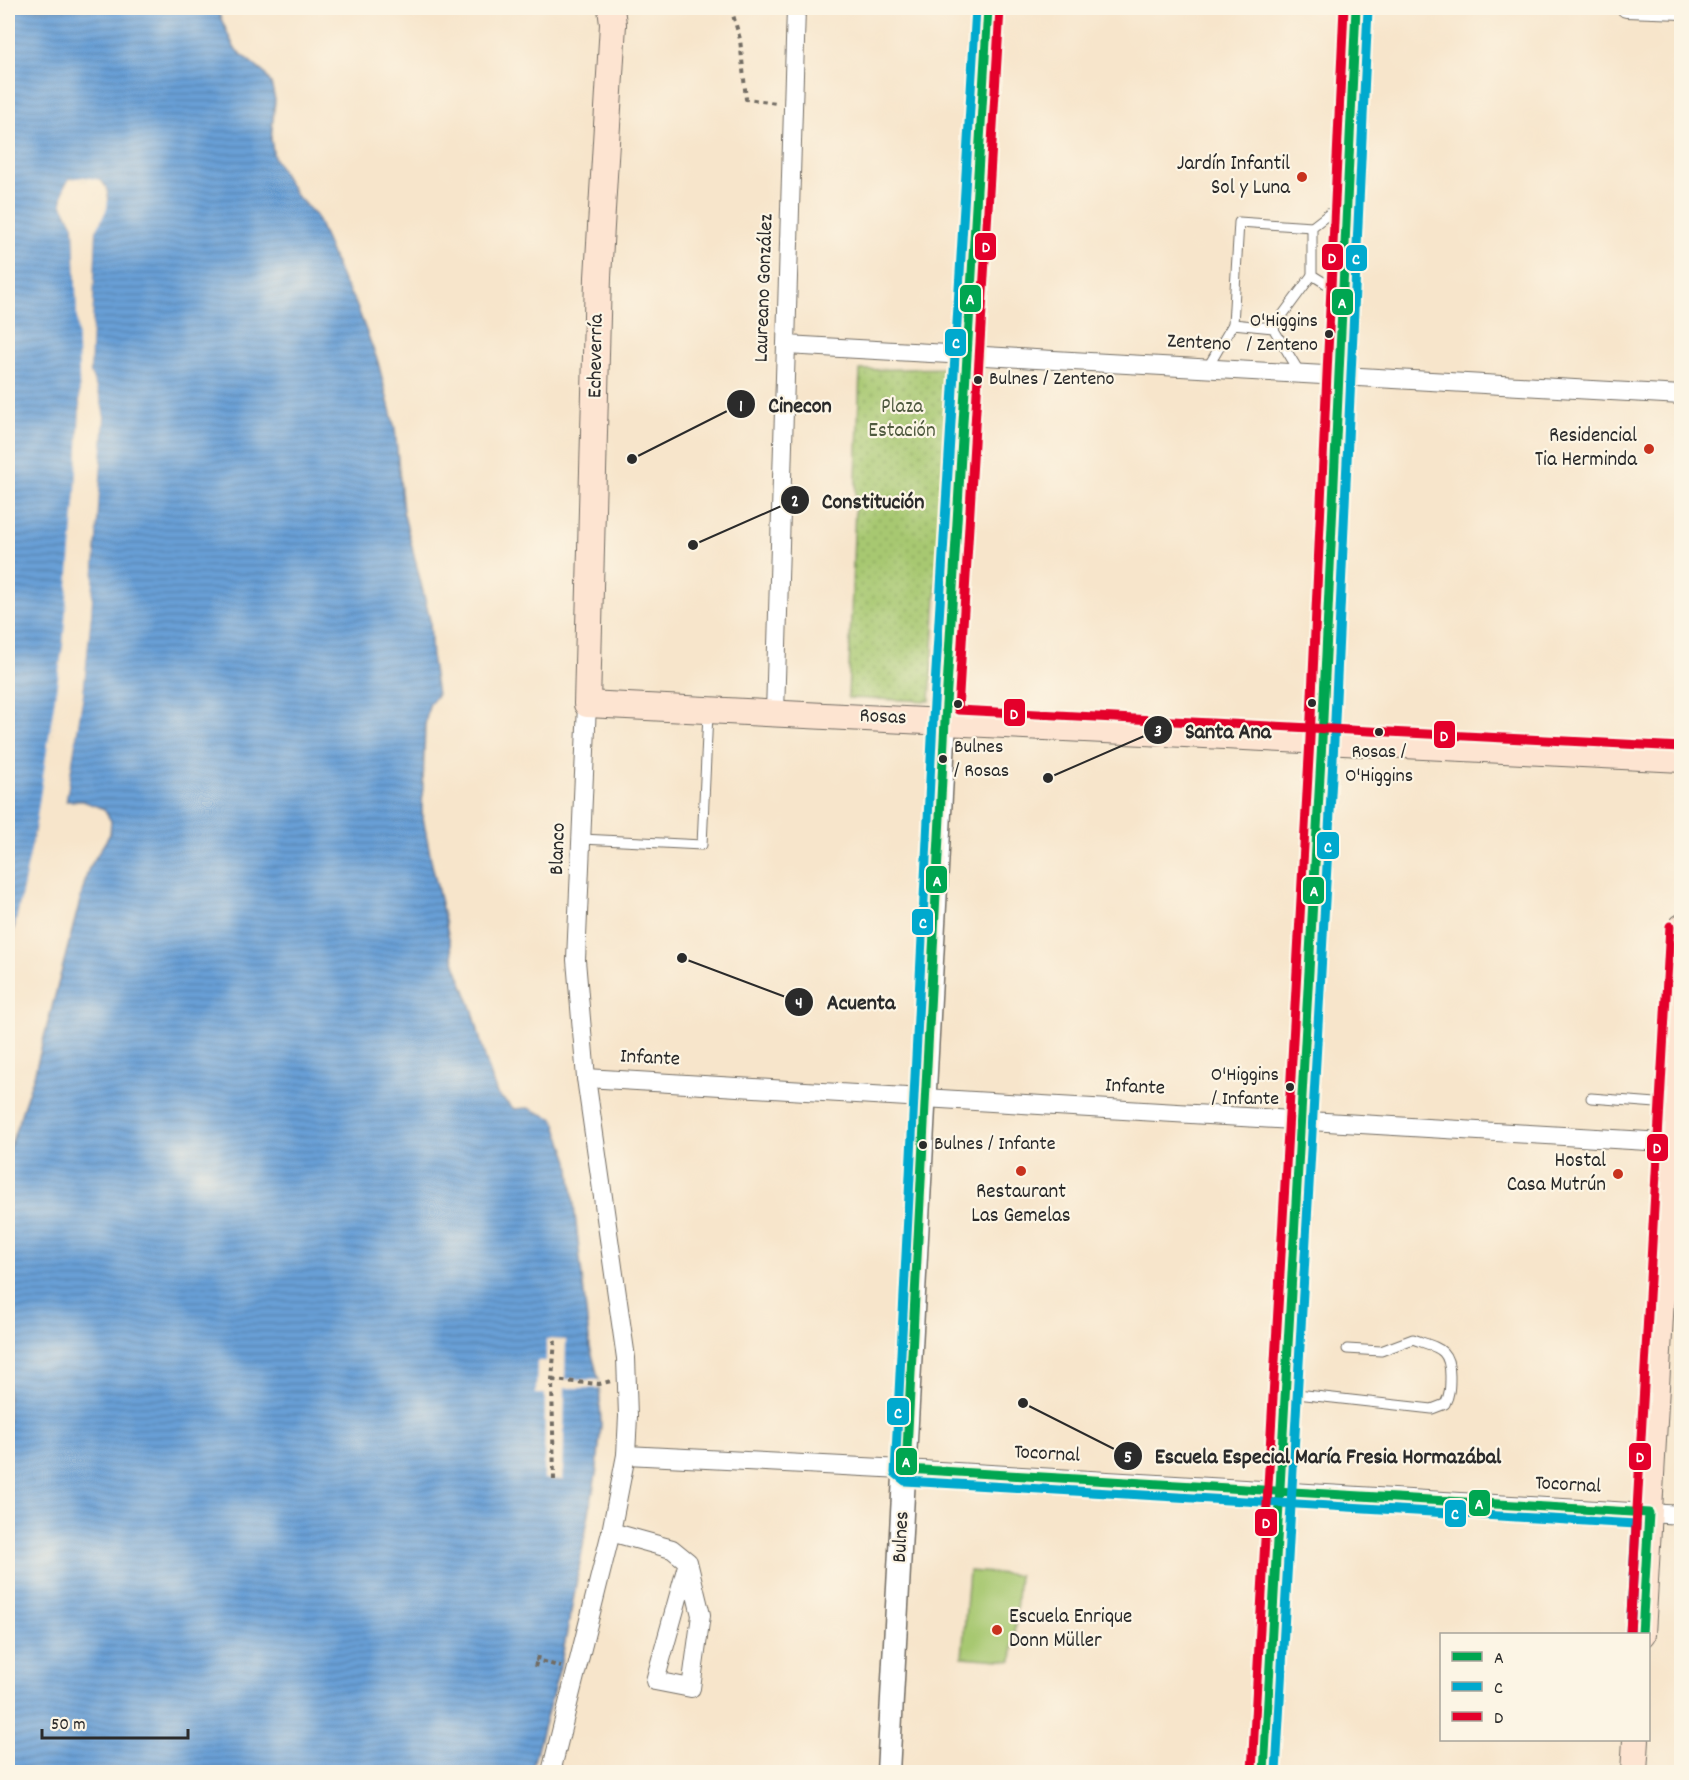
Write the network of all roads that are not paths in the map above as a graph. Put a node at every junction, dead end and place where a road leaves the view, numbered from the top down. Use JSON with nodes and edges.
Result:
{"nodes":[{"id":1,"x":611,"y":8,"type":"edge"},
{"id":2,"x":796,"y":8,"type":"edge"},
{"id":3,"x":988,"y":8,"type":"edge"},
{"id":4,"x":1356,"y":8,"type":"edge"},
{"id":5,"x":1626,"y":8,"type":"edge"},
{"id":6,"x":1682,"y":10,"type":"edge"},
{"id":7,"x":1347,"y":199,"type":"junction"},
{"id":8,"x":1312,"y":227,"type":"junction"},
{"id":9,"x":1312,"y":275,"type":"junction"},
{"id":10,"x":1343,"y":295,"type":"junction"},
{"id":11,"x":1233,"y":324,"type":"junction"},
{"id":12,"x":1273,"y":328,"type":"junction"},
{"id":13,"x":786,"y":345,"type":"junction"},
{"id":14,"x":968,"y":353,"type":"junction"},
{"id":15,"x":1208,"y":367,"type":"junction"},
{"id":16,"x":1300,"y":373,"type":"junction"},
{"id":17,"x":1339,"y":375,"type":"junction"},
{"id":18,"x":1682,"y":395,"type":"edge"},
{"id":19,"x":587,"y":704,"type":"junction"},
{"id":20,"x":708,"y":710,"type":"junction"},
{"id":21,"x":775,"y":713,"type":"junction"},
{"id":22,"x":945,"y":721,"type":"junction"},
{"id":23,"x":1322,"y":740,"type":"junction"},
{"id":24,"x":1682,"y":759,"type":"edge"},
{"id":25,"x":582,"y":839,"type":"junction"},
{"id":26,"x":1682,"y":927,"type":"edge"},
{"id":27,"x":586,"y":1078,"type":"junction"},
{"id":28,"x":925,"y":1098,"type":"junction"},
{"id":29,"x":1591,"y":1098,"type":"dead end"},
{"id":30,"x":1672,"y":1104,"type":"junction"},
{"id":31,"x":1301,"y":1120,"type":"junction"},
{"id":32,"x":1676,"y":1142,"type":"edge"},
{"id":33,"x":1347,"y":1349,"type":"dead end"},
{"id":34,"x":1286,"y":1393,"type":"junction"},
{"id":35,"x":626,"y":1455,"type":"junction"},
{"id":36,"x":906,"y":1469,"type":"junction"},
{"id":37,"x":1280,"y":1491,"type":"junction"},
{"id":38,"x":1649,"y":1513,"type":"junction"},
{"id":39,"x":1682,"y":1515,"type":"edge"},
{"id":40,"x":611,"y":1532,"type":"junction"},
{"id":41,"x":688,"y":1562,"type":"junction"},
{"id":42,"x":1642,"y":1633,"type":"edge"},
{"id":43,"x":1636,"y":1741,"type":"edge"},
{"id":44,"x":551,"y":1773,"type":"edge"},
{"id":45,"x":888,"y":1773,"type":"edge"},
{"id":46,"x":1264,"y":1773,"type":"edge"},
{"id":47,"x":1634,"y":1773,"type":"edge"}],
"edges":[{"from":1,"to":19,"type":"main road","name":"Echeverría"},
{"from":2,"to":13,"type":"street","name":"Laureano González"},
{"from":3,"to":14,"type":"street","name":"Bulnes"},
{"from":4,"to":7,"type":"street"},
{"from":5,"to":6,"type":"street"},
{"from":7,"to":8,"type":"lane"},
{"from":7,"to":10,"type":"street"},
{"from":8,"to":9,"type":"lane"},
{"from":8,"to":11,"type":"lane"},
{"from":9,"to":10,"type":"lane"},
{"from":9,"to":12,"type":"lane"},
{"from":10,"to":17,"type":"street"},
{"from":11,"to":12,"type":"lane"},
{"from":11,"to":15,"type":"lane"},
{"from":12,"to":16,"type":"lane"},
{"from":13,"to":14,"type":"street","name":"Zenteno"},
{"from":13,"to":21,"type":"street","name":"Laureano González"},
{"from":14,"to":15,"type":"street","name":"Zenteno"},
{"from":14,"to":22,"type":"street","name":"Bulnes"},
{"from":15,"to":16,"type":"street","name":"Zenteno"},
{"from":16,"to":17,"type":"street","name":"Zenteno"},
{"from":17,"to":18,"type":"street","name":"Zenteno"},
{"from":17,"to":23,"type":"street"},
{"from":19,"to":20,"type":"main road","name":"Rosas"},
{"from":19,"to":25,"type":"street","name":"Blanco"},
{"from":20,"to":21,"type":"main road","name":"Rosas"},
{"from":20,"to":25,"type":"lane"},
{"from":21,"to":22,"type":"main road","name":"Rosas"},
{"from":22,"to":23,"type":"main road","name":"Rosas"},
{"from":22,"to":28,"type":"street","name":"Bulnes"},
{"from":23,"to":24,"type":"main road","name":"Rosas"},
{"from":23,"to":31,"type":"main road"},
{"from":25,"to":27,"type":"street","name":"Blanco"},
{"from":26,"to":30,"type":"main road"},
{"from":27,"to":28,"type":"street","name":"Infante"},
{"from":27,"to":35,"type":"street","name":"Blanco"},
{"from":28,"to":31,"type":"street","name":"Infante"},
{"from":28,"to":36,"type":"street","name":"Bulnes"},
{"from":29,"to":30,"type":"lane"},
{"from":30,"to":32,"type":"main road"},
{"from":31,"to":32,"type":"street","name":"Infante"},
{"from":31,"to":34,"type":"main road"},
{"from":32,"to":38,"type":"main road"},
{"from":33,"to":34,"type":"lane"},
{"from":34,"to":37,"type":"main road"},
{"from":35,"to":36,"type":"street","name":"Tocornal"},
{"from":35,"to":40,"type":"street","name":"Blanco"},
{"from":36,"to":37,"type":"street","name":"Tocornal"},
{"from":36,"to":45,"type":"street","name":"Bulnes"},
{"from":37,"to":38,"type":"street","name":"Tocornal"},
{"from":37,"to":46,"type":"main road"},
{"from":38,"to":39,"type":"street","name":"Tocornal"},
{"from":38,"to":42,"type":"main road"},
{"from":40,"to":41,"type":"street"},
{"from":40,"to":44,"type":"street","name":"Blanco"},
{"from":41,"to":41,"type":"street"},
{"from":43,"to":47,"type":"main road"}]}
